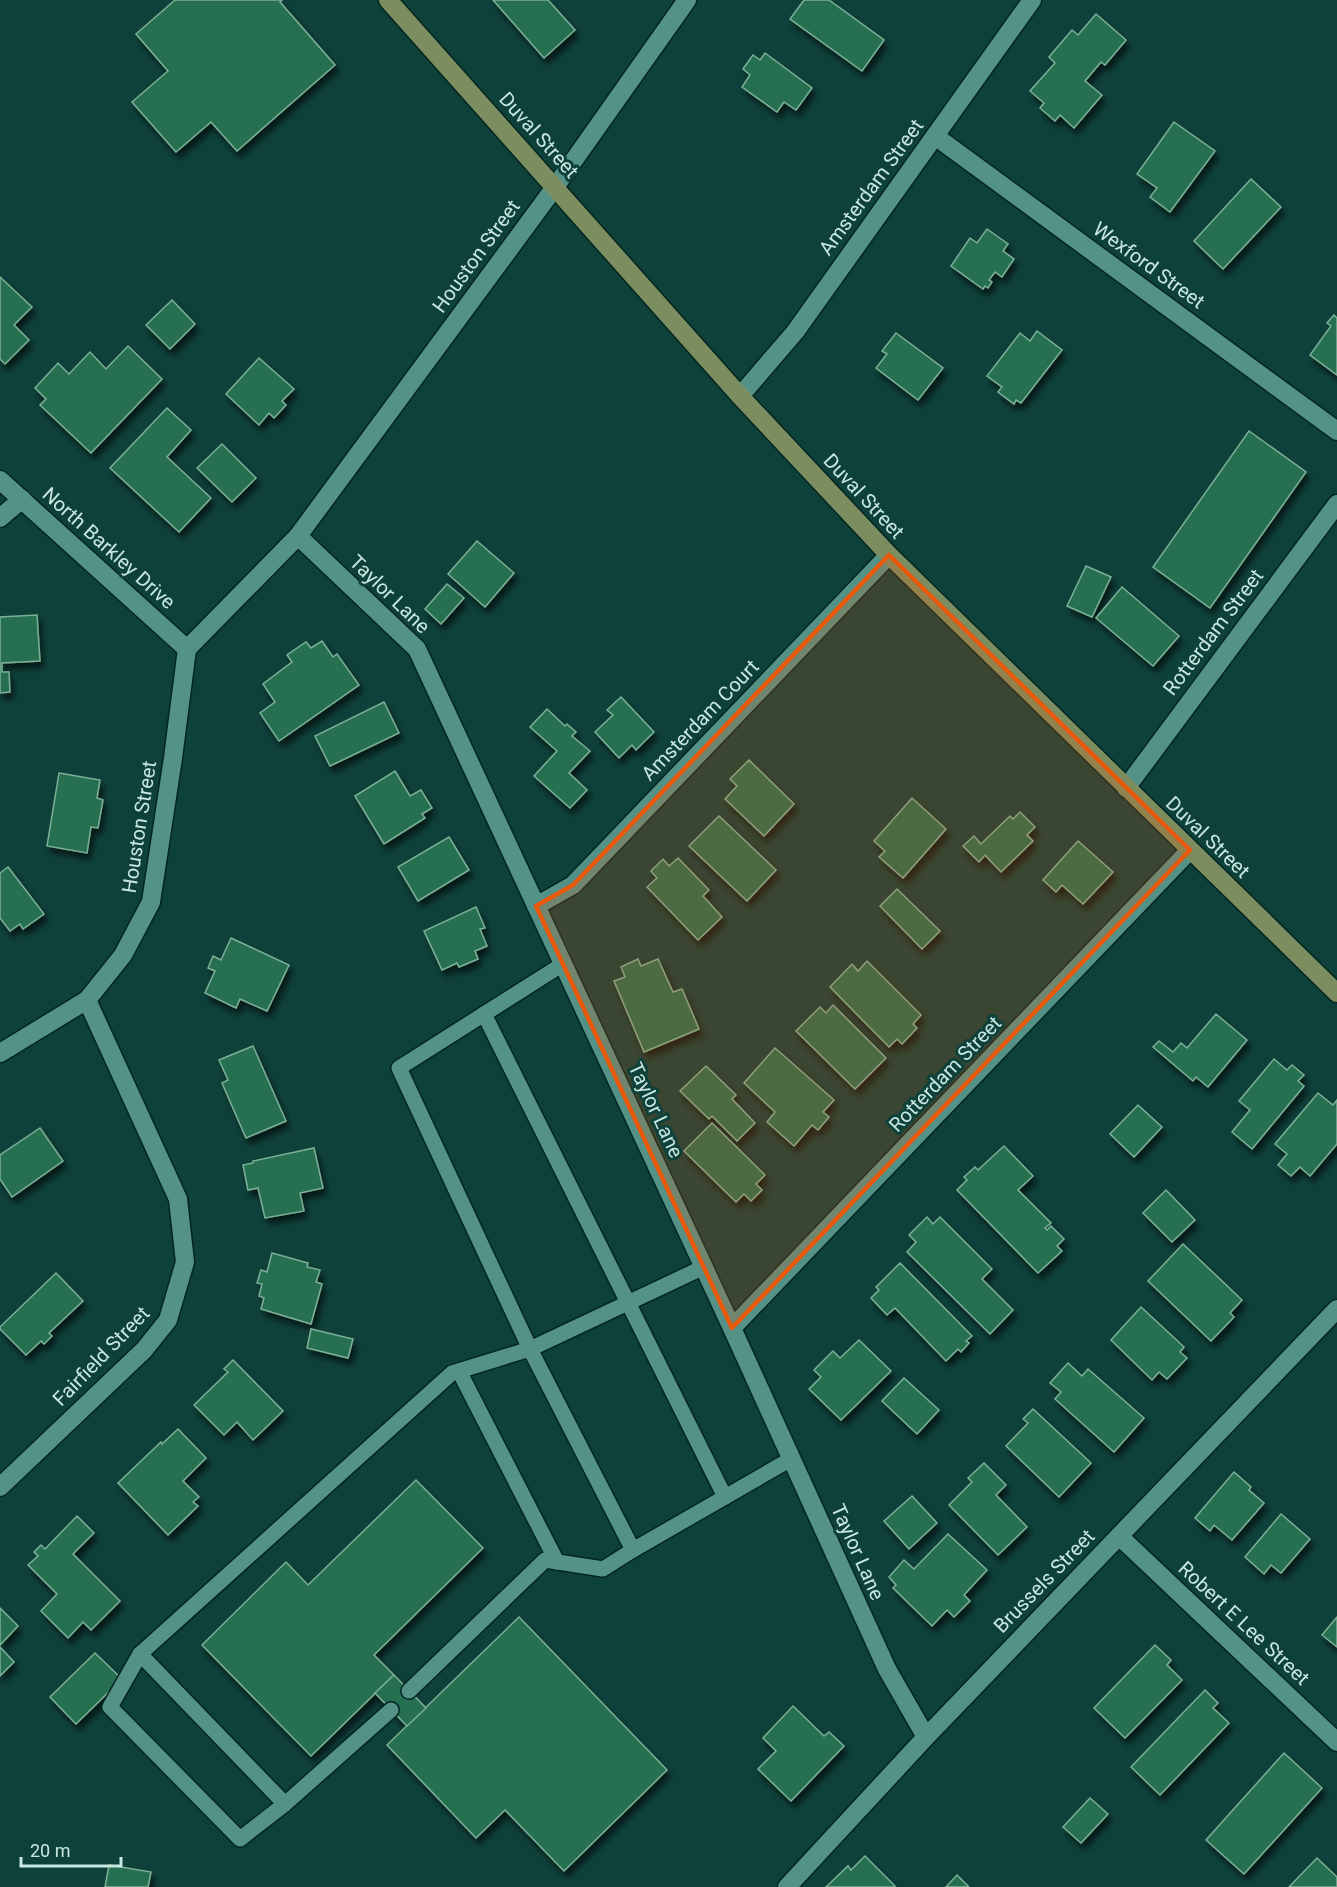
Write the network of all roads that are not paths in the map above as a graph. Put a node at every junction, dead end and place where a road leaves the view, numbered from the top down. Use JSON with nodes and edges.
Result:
{"nodes":[{"id":1,"x":388,"y":0,"type":"edge"},
{"id":2,"x":687,"y":0,"type":"edge"},
{"id":3,"x":1032,"y":0,"type":"edge"},
{"id":4,"x":935,"y":136,"type":"junction"},
{"id":5,"x":555,"y":187,"type":"junction"},
{"id":6,"x":740,"y":396,"type":"junction"},
{"id":7,"x":1337,"y":431,"type":"edge"},
{"id":8,"x":0,"y":480,"type":"edge"},
{"id":9,"x":21,"y":499,"type":"junction"},
{"id":10,"x":1337,"y":504,"type":"edge"},
{"id":11,"x":0,"y":518,"type":"edge"},
{"id":12,"x":298,"y":536,"type":"junction"},
{"id":13,"x":889,"y":555,"type":"junction"},
{"id":14,"x":187,"y":649,"type":"junction"},
{"id":15,"x":1125,"y":788,"type":"junction"},
{"id":16,"x":1190,"y":850,"type":"junction"},
{"id":17,"x":536,"y":906,"type":"junction"},
{"id":18,"x":563,"y":964,"type":"junction"},
{"id":19,"x":1337,"y":993,"type":"edge"},
{"id":20,"x":87,"y":1000,"type":"junction"},
{"id":21,"x":484,"y":1014,"type":"junction"},
{"id":22,"x":0,"y":1053,"type":"edge"},
{"id":23,"x":704,"y":1267,"type":"junction"},
{"id":24,"x":627,"y":1302,"type":"junction"},
{"id":25,"x":1337,"y":1310,"type":"edge"},
{"id":26,"x":732,"y":1328,"type":"junction"},
{"id":27,"x":530,"y":1349,"type":"junction"},
{"id":28,"x":459,"y":1371,"type":"junction"},
{"id":29,"x":791,"y":1459,"type":"junction"},
{"id":30,"x":0,"y":1487,"type":"edge"},
{"id":31,"x":725,"y":1497,"type":"junction"},
{"id":32,"x":1119,"y":1536,"type":"junction"},
{"id":33,"x":633,"y":1550,"type":"junction"},
{"id":34,"x":557,"y":1562,"type":"junction"},
{"id":35,"x":140,"y":1654,"type":"junction"},
{"id":36,"x":409,"y":1692,"type":"dead end"},
{"id":37,"x":391,"y":1710,"type":"dead end"},
{"id":38,"x":926,"y":1737,"type":"junction"},
{"id":39,"x":1337,"y":1742,"type":"edge"},
{"id":40,"x":285,"y":1804,"type":"junction"},
{"id":41,"x":787,"y":1887,"type":"edge"}],
"edges":[{"from":1,"to":5,"type":"street","name":"Duval Street"},
{"from":2,"to":5,"type":"street","name":"Houston Street"},
{"from":3,"to":4,"type":"street","name":"Amsterdam Street"},
{"from":4,"to":6,"type":"street","name":"Amsterdam Street"},
{"from":4,"to":7,"type":"street","name":"Wexford Street"},
{"from":5,"to":6,"type":"street","name":"Duval Street"},
{"from":5,"to":12,"type":"street","name":"Houston Street"},
{"from":6,"to":13,"type":"street","name":"Duval Street"},
{"from":8,"to":9,"type":"street","name":"North Barkley Drive"},
{"from":9,"to":11,"type":"street"},
{"from":9,"to":14,"type":"street","name":"North Barkley Drive"},
{"from":10,"to":15,"type":"street","name":"Rotterdam Street"},
{"from":12,"to":14,"type":"street","name":"Houston Street"},
{"from":12,"to":17,"type":"street","name":"Taylor Lane"},
{"from":13,"to":15,"type":"street","name":"Duval Street"},
{"from":13,"to":17,"type":"street","name":"Amsterdam Court"},
{"from":14,"to":20,"type":"street","name":"Houston Street"},
{"from":15,"to":16,"type":"street","name":"Duval Street"},
{"from":16,"to":19,"type":"street","name":"Duval Street"},
{"from":16,"to":26,"type":"street","name":"Rotterdam Street"},
{"from":17,"to":18,"type":"street","name":"Taylor Lane"},
{"from":18,"to":21,"type":"lane"},
{"from":18,"to":23,"type":"street","name":"Taylor Lane"},
{"from":20,"to":22,"type":"street","name":"Houston Street"},
{"from":20,"to":30,"type":"street","name":"Fairfield Street"},
{"from":21,"to":24,"type":"lane"},
{"from":21,"to":27,"type":"lane"},
{"from":23,"to":24,"type":"lane"},
{"from":23,"to":26,"type":"street","name":"Taylor Lane"},
{"from":24,"to":27,"type":"lane"},
{"from":24,"to":31,"type":"lane"},
{"from":25,"to":32,"type":"street","name":"Brussels Street"},
{"from":26,"to":29,"type":"street","name":"Taylor Lane"},
{"from":27,"to":28,"type":"lane"},
{"from":27,"to":33,"type":"lane"},
{"from":28,"to":34,"type":"lane"},
{"from":28,"to":35,"type":"lane"},
{"from":29,"to":31,"type":"lane"},
{"from":29,"to":38,"type":"street","name":"Taylor Lane"},
{"from":31,"to":33,"type":"lane"},
{"from":32,"to":38,"type":"street","name":"Brussels Street"},
{"from":32,"to":39,"type":"street","name":"Robert E Lee Street"},
{"from":33,"to":34,"type":"lane"},
{"from":34,"to":36,"type":"lane"},
{"from":35,"to":40,"type":"lane"},
{"from":35,"to":40,"type":"lane"},
{"from":37,"to":40,"type":"lane"},
{"from":38,"to":41,"type":"street","name":"Brussels Street"}]}
